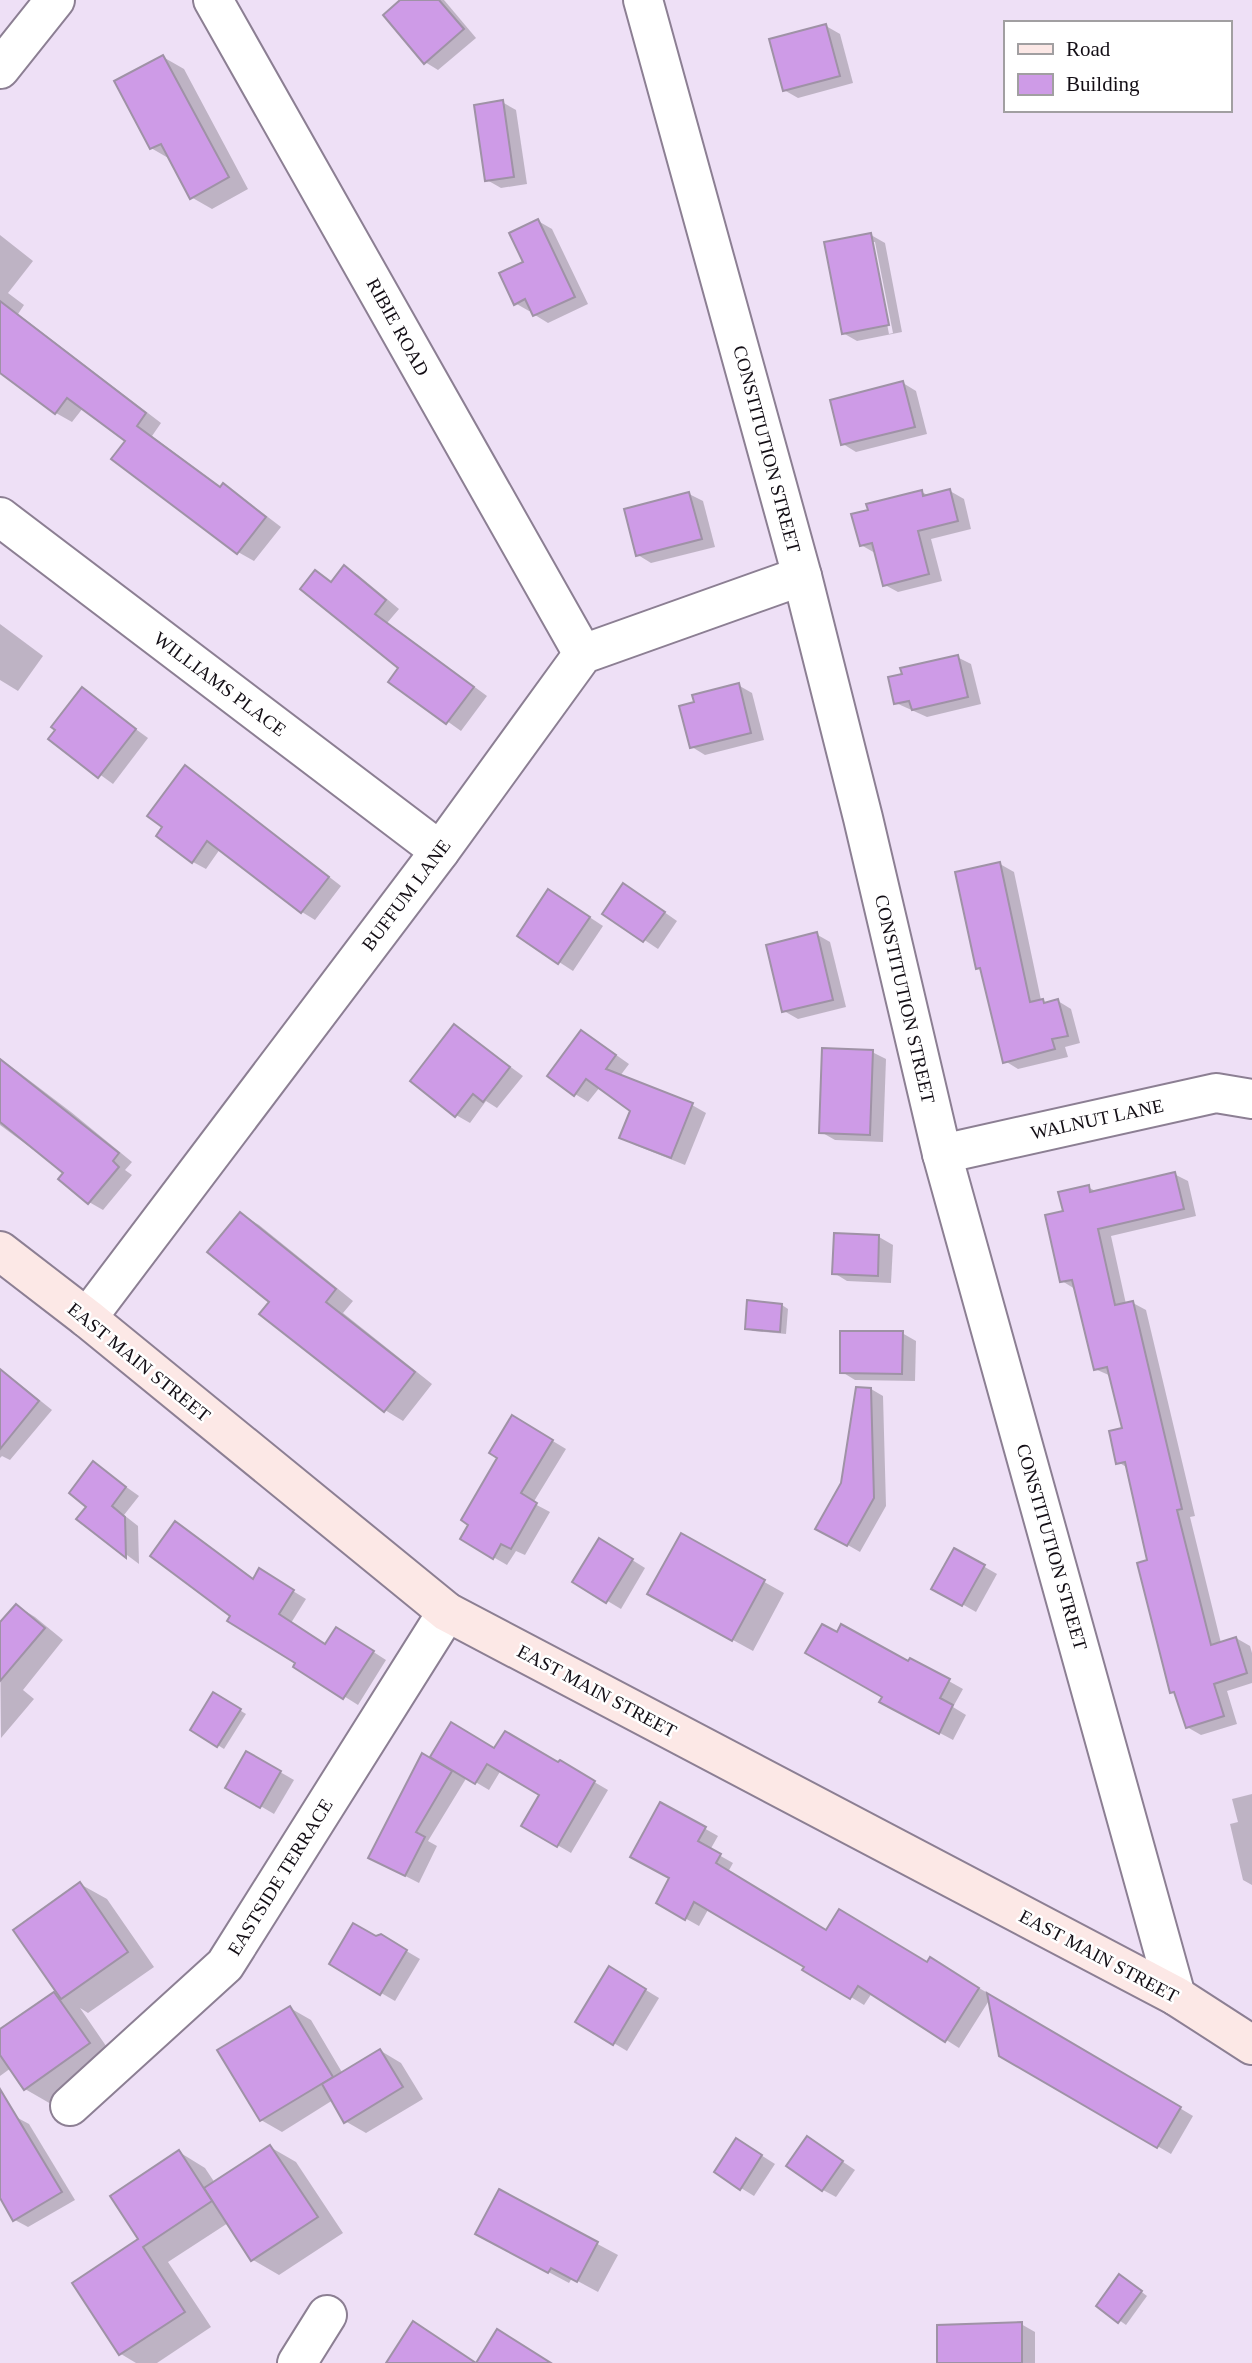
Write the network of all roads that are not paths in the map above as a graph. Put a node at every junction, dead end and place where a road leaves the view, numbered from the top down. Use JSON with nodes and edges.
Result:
{"nodes":[{"id":1,"x":55,"y":0,"type":"edge"},
{"id":2,"x":213,"y":0,"type":"edge"},
{"id":3,"x":643,"y":0,"type":"edge"},
{"id":4,"x":0,"y":69,"type":"edge"},
{"id":5,"x":0,"y":517,"type":"edge"},
{"id":6,"x":802,"y":576,"type":"junction"},
{"id":7,"x":583,"y":654,"type":"junction"},
{"id":8,"x":440,"y":851,"type":"junction"},
{"id":9,"x":1252,"y":1099,"type":"edge"},
{"id":10,"x":942,"y":1154,"type":"junction"},
{"id":11,"x":0,"y":1251,"type":"edge"},
{"id":12,"x":87,"y":1318,"type":"junction"},
{"id":13,"x":447,"y":1612,"type":"junction"},
{"id":14,"x":1176,"y":1996,"type":"junction"},
{"id":15,"x":1252,"y":2045,"type":"edge"},
{"id":16,"x":70,"y":2106,"type":"dead end"},
{"id":17,"x":327,"y":2315,"type":"dead end"},
{"id":18,"x":297,"y":2363,"type":"edge"}],
"edges":[{"from":1,"to":4,"type":"street"},
{"from":2,"to":7,"type":"street","name":"RIBIE ROAD"},
{"from":3,"to":6,"type":"street","name":"CONSTITUTION STREET"},
{"from":5,"to":8,"type":"street","name":"WILLIAMS PLACE"},
{"from":6,"to":7,"type":"street"},
{"from":6,"to":10,"type":"street","name":"CONSTITUTION STREET"},
{"from":7,"to":8,"type":"street","name":"BUFFUM LANE"},
{"from":8,"to":12,"type":"street","name":"BUFFUM LANE"},
{"from":9,"to":10,"type":"street","name":"WALNUT LANE"},
{"from":10,"to":14,"type":"street","name":"CONSTITUTION STREET"},
{"from":11,"to":12,"type":"main road","name":"EAST MAIN STREET"},
{"from":12,"to":13,"type":"main road","name":"EAST MAIN STREET"},
{"from":13,"to":14,"type":"main road","name":"EAST MAIN STREET"},
{"from":13,"to":16,"type":"street","name":"EASTSIDE TERRACE"},
{"from":14,"to":15,"type":"main road","name":"EAST MAIN STREET"},
{"from":17,"to":18,"type":"street"}]}
